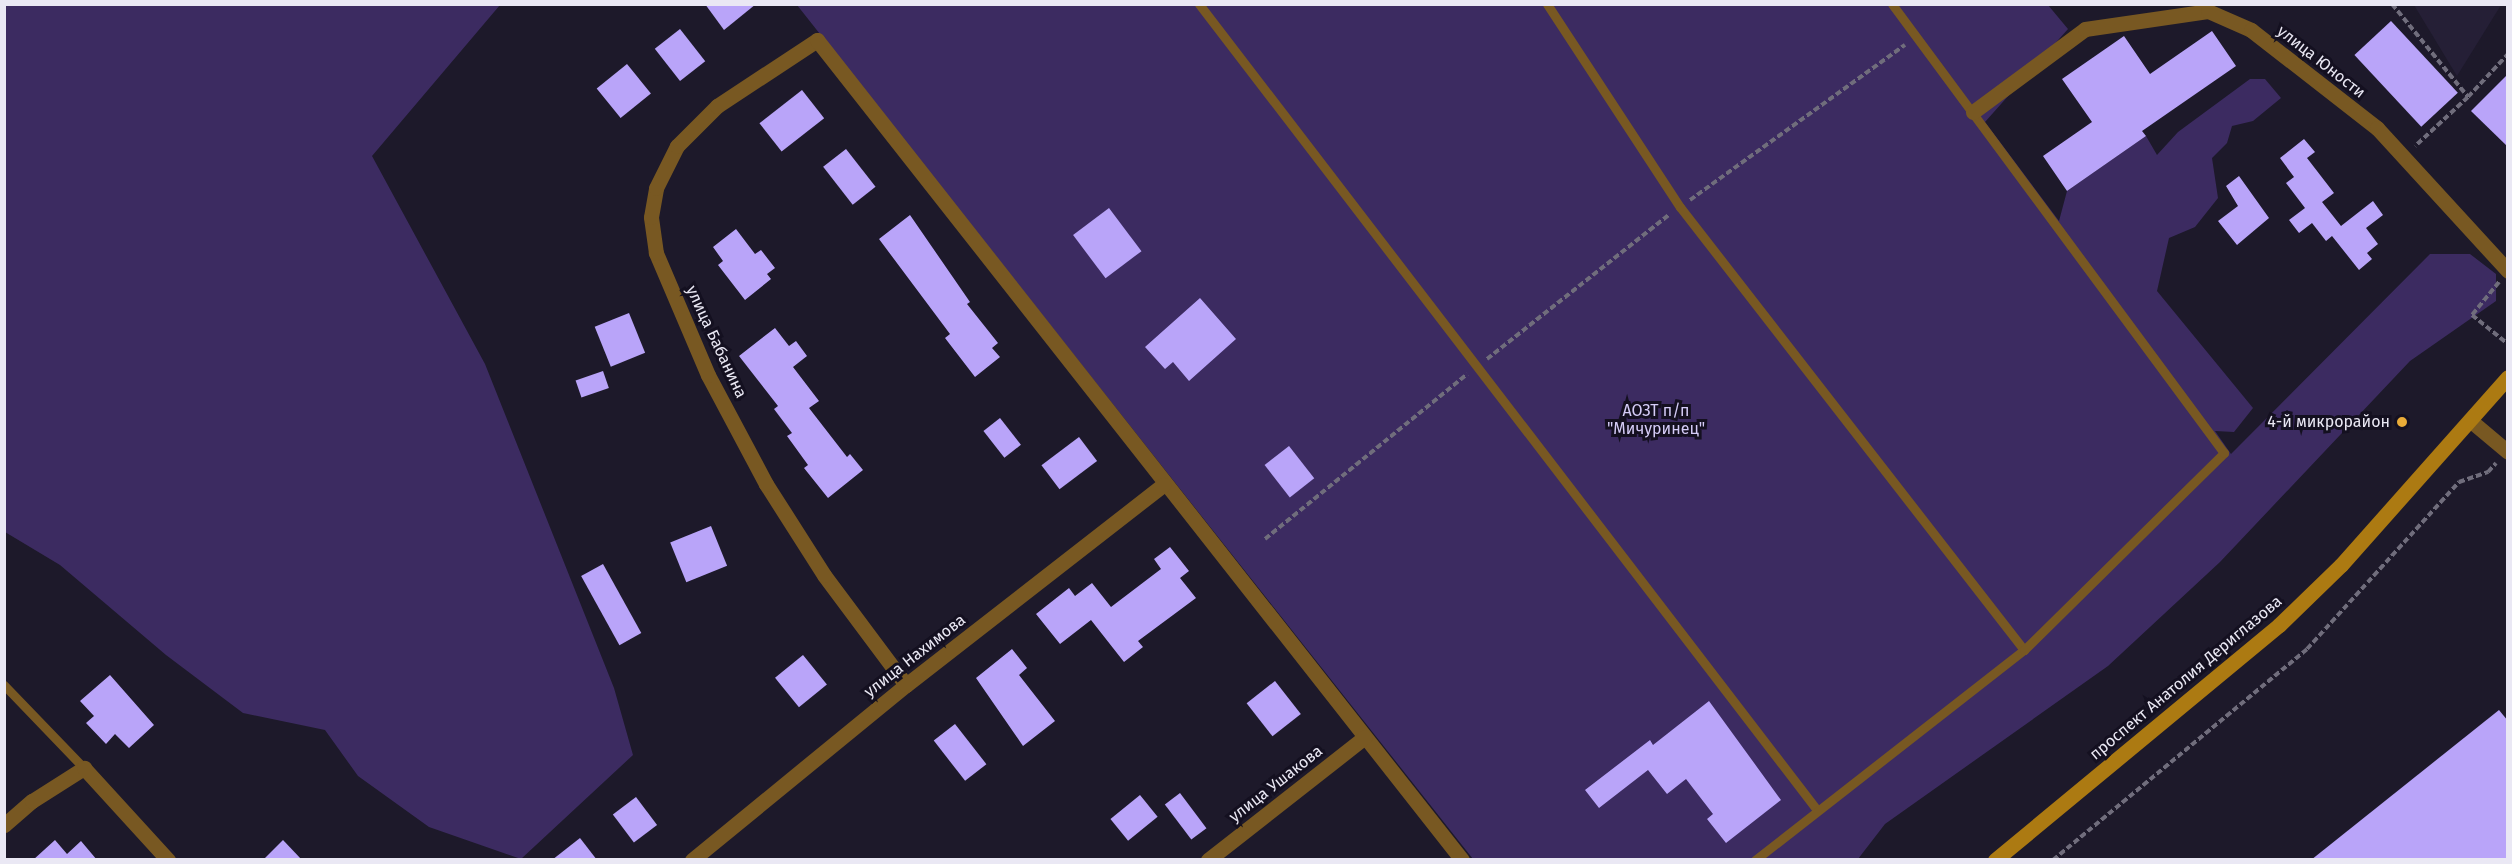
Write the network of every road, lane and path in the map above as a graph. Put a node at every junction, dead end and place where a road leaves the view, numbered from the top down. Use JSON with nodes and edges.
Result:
{"nodes":[{"id":1,"x":1199,"y":4,"type":"edge"},
{"id":2,"x":1547,"y":4,"type":"edge"},
{"id":3,"x":1892,"y":4,"type":"edge"},
{"id":4,"x":2392,"y":4,"type":"edge"},
{"id":5,"x":1917,"y":36,"type":"junction"},
{"id":6,"x":2508,"y":54,"type":"edge"},
{"id":7,"x":2468,"y":97,"type":"junction"},
{"id":8,"x":1973,"y":112,"type":"junction"},
{"id":9,"x":2403,"y":156,"type":"junction"},
{"id":10,"x":1680,"y":207,"type":"junction"},
{"id":11,"x":2504,"y":276,"type":"edge"},
{"id":12,"x":2508,"y":344,"type":"edge"},
{"id":13,"x":1475,"y":368,"type":"junction"},
{"id":14,"x":2508,"y":377,"type":"edge"},
{"id":15,"x":2471,"y":421,"type":"junction"},
{"id":16,"x":2507,"y":452,"type":"edge"},
{"id":17,"x":1163,"y":484,"type":"junction"},
{"id":18,"x":1265,"y":539,"type":"dead end"},
{"id":19,"x":2024,"y":650,"type":"junction"},
{"id":20,"x":4,"y":685,"type":"edge"},
{"id":21,"x":906,"y":685,"type":"junction"},
{"id":22,"x":1365,"y":736,"type":"junction"},
{"id":23,"x":84,"y":768,"type":"junction"},
{"id":24,"x":1817,"y":810,"type":"junction"},
{"id":25,"x":4,"y":825,"type":"edge"},
{"id":26,"x":168,"y":860,"type":"edge"},
{"id":27,"x":692,"y":860,"type":"edge"},
{"id":28,"x":1208,"y":860,"type":"edge"},
{"id":29,"x":1462,"y":860,"type":"edge"},
{"id":30,"x":1755,"y":860,"type":"edge"},
{"id":31,"x":1995,"y":860,"type":"edge"},
{"id":32,"x":2053,"y":860,"type":"edge"}],
"edges":[{"from":1,"to":13,"type":"lane"},
{"from":2,"to":10,"type":"lane"},
{"from":3,"to":5,"type":"lane"},
{"from":4,"to":7,"type":"path"},
{"from":5,"to":8,"type":"lane"},
{"from":5,"to":10,"type":"path"},
{"from":6,"to":7,"type":"path"},
{"from":7,"to":9,"type":"path"},
{"from":8,"to":9,"type":"street","name":"улица Юности"},
{"from":8,"to":19,"type":"lane"},
{"from":9,"to":11,"type":"street","name":"улица Юности"},
{"from":10,"to":13,"type":"path"},
{"from":10,"to":19,"type":"lane"},
{"from":11,"to":12,"type":"path"},
{"from":13,"to":18,"type":"path"},
{"from":13,"to":24,"type":"lane"},
{"from":14,"to":15,"type":"main road","name":"проспект Анатолия Дериглазова"},
{"from":15,"to":16,"type":"street"},
{"from":15,"to":31,"type":"main road","name":"проспект Анатолия Дериглазова"},
{"from":16,"to":32,"type":"path"},
{"from":17,"to":21,"type":"street","name":"улица Нахимова"},
{"from":17,"to":21,"type":"street","name":"улица Бабанина"},
{"from":17,"to":22,"type":"street"},
{"from":19,"to":24,"type":"lane"},
{"from":20,"to":23,"type":"lane"},
{"from":21,"to":27,"type":"street","name":"улица Нахимова"},
{"from":22,"to":28,"type":"street","name":"улица Ушакова"},
{"from":22,"to":29,"type":"street"},
{"from":23,"to":25,"type":"street"},
{"from":23,"to":26,"type":"street"},
{"from":24,"to":30,"type":"lane"}]}
